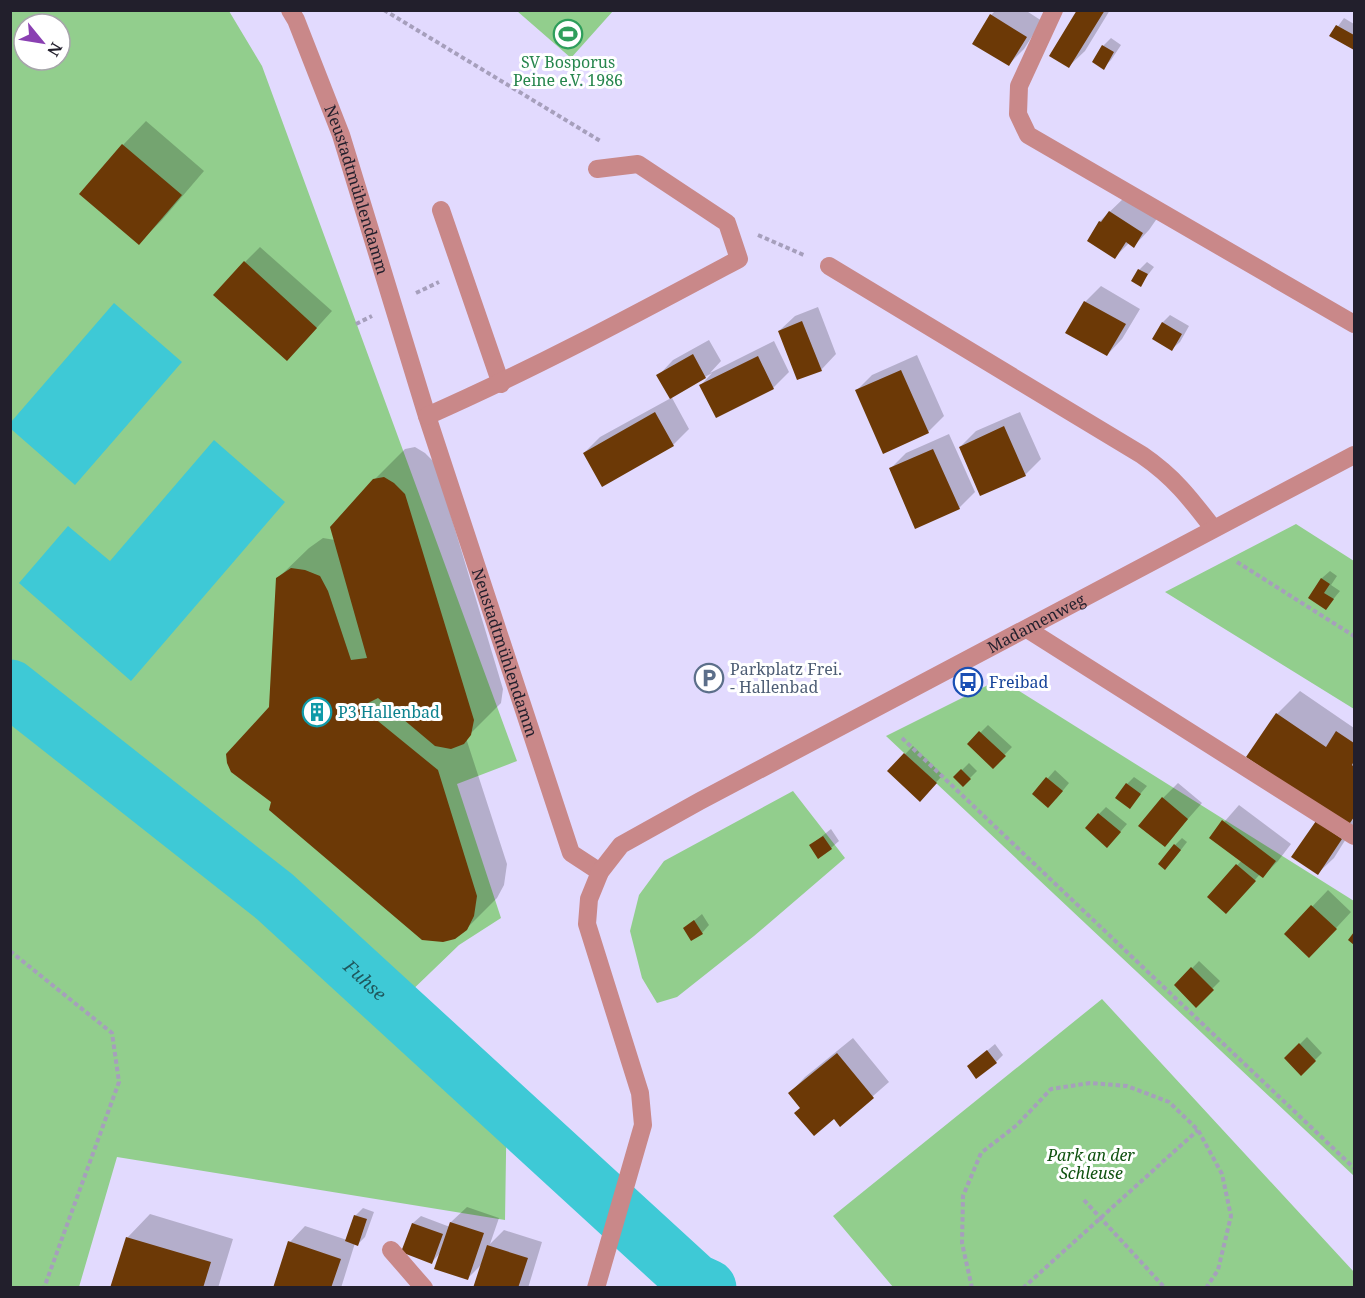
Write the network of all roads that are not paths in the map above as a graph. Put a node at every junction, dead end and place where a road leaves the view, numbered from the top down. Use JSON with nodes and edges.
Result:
{"nodes":[{"id":1,"x":290,"y":10,"type":"edge"},
{"id":2,"x":1054,"y":10,"type":"edge"},
{"id":3,"x":597,"y":169,"type":"dead end"},
{"id":4,"x":441,"y":210,"type":"dead end"},
{"id":5,"x":829,"y":266,"type":"road end"},
{"id":6,"x":1354,"y":324,"type":"edge"},
{"id":7,"x":501,"y":384,"type":"junction"},
{"id":8,"x":427,"y":416,"type":"junction"},
{"id":9,"x":1354,"y":454,"type":"edge"},
{"id":10,"x":1213,"y":528,"type":"junction"},
{"id":11,"x":1027,"y":629,"type":"junction"},
{"id":12,"x":1354,"y":836,"type":"edge"},
{"id":13,"x":600,"y":872,"type":"junction"},
{"id":14,"x":391,"y":1250,"type":"dead end"},
{"id":15,"x":424,"y":1287,"type":"edge"},
{"id":16,"x":596,"y":1287,"type":"edge"}],
"edges":[{"from":1,"to":8,"type":"street","name":"Neustadtmühlendamm"},
{"from":2,"to":6,"type":"street"},
{"from":3,"to":7,"type":"street"},
{"from":4,"to":7,"type":"street"},
{"from":5,"to":10,"type":"street"},
{"from":7,"to":8,"type":"street"},
{"from":8,"to":13,"type":"street","name":"Neustadtmühlendamm"},
{"from":9,"to":10,"type":"street","name":"Madamenweg"},
{"from":10,"to":11,"type":"street","name":"Madamenweg"},
{"from":11,"to":12,"type":"street"},
{"from":11,"to":13,"type":"street","name":"Madamenweg"},
{"from":13,"to":16,"type":"street"},
{"from":14,"to":15,"type":"street"}]}
